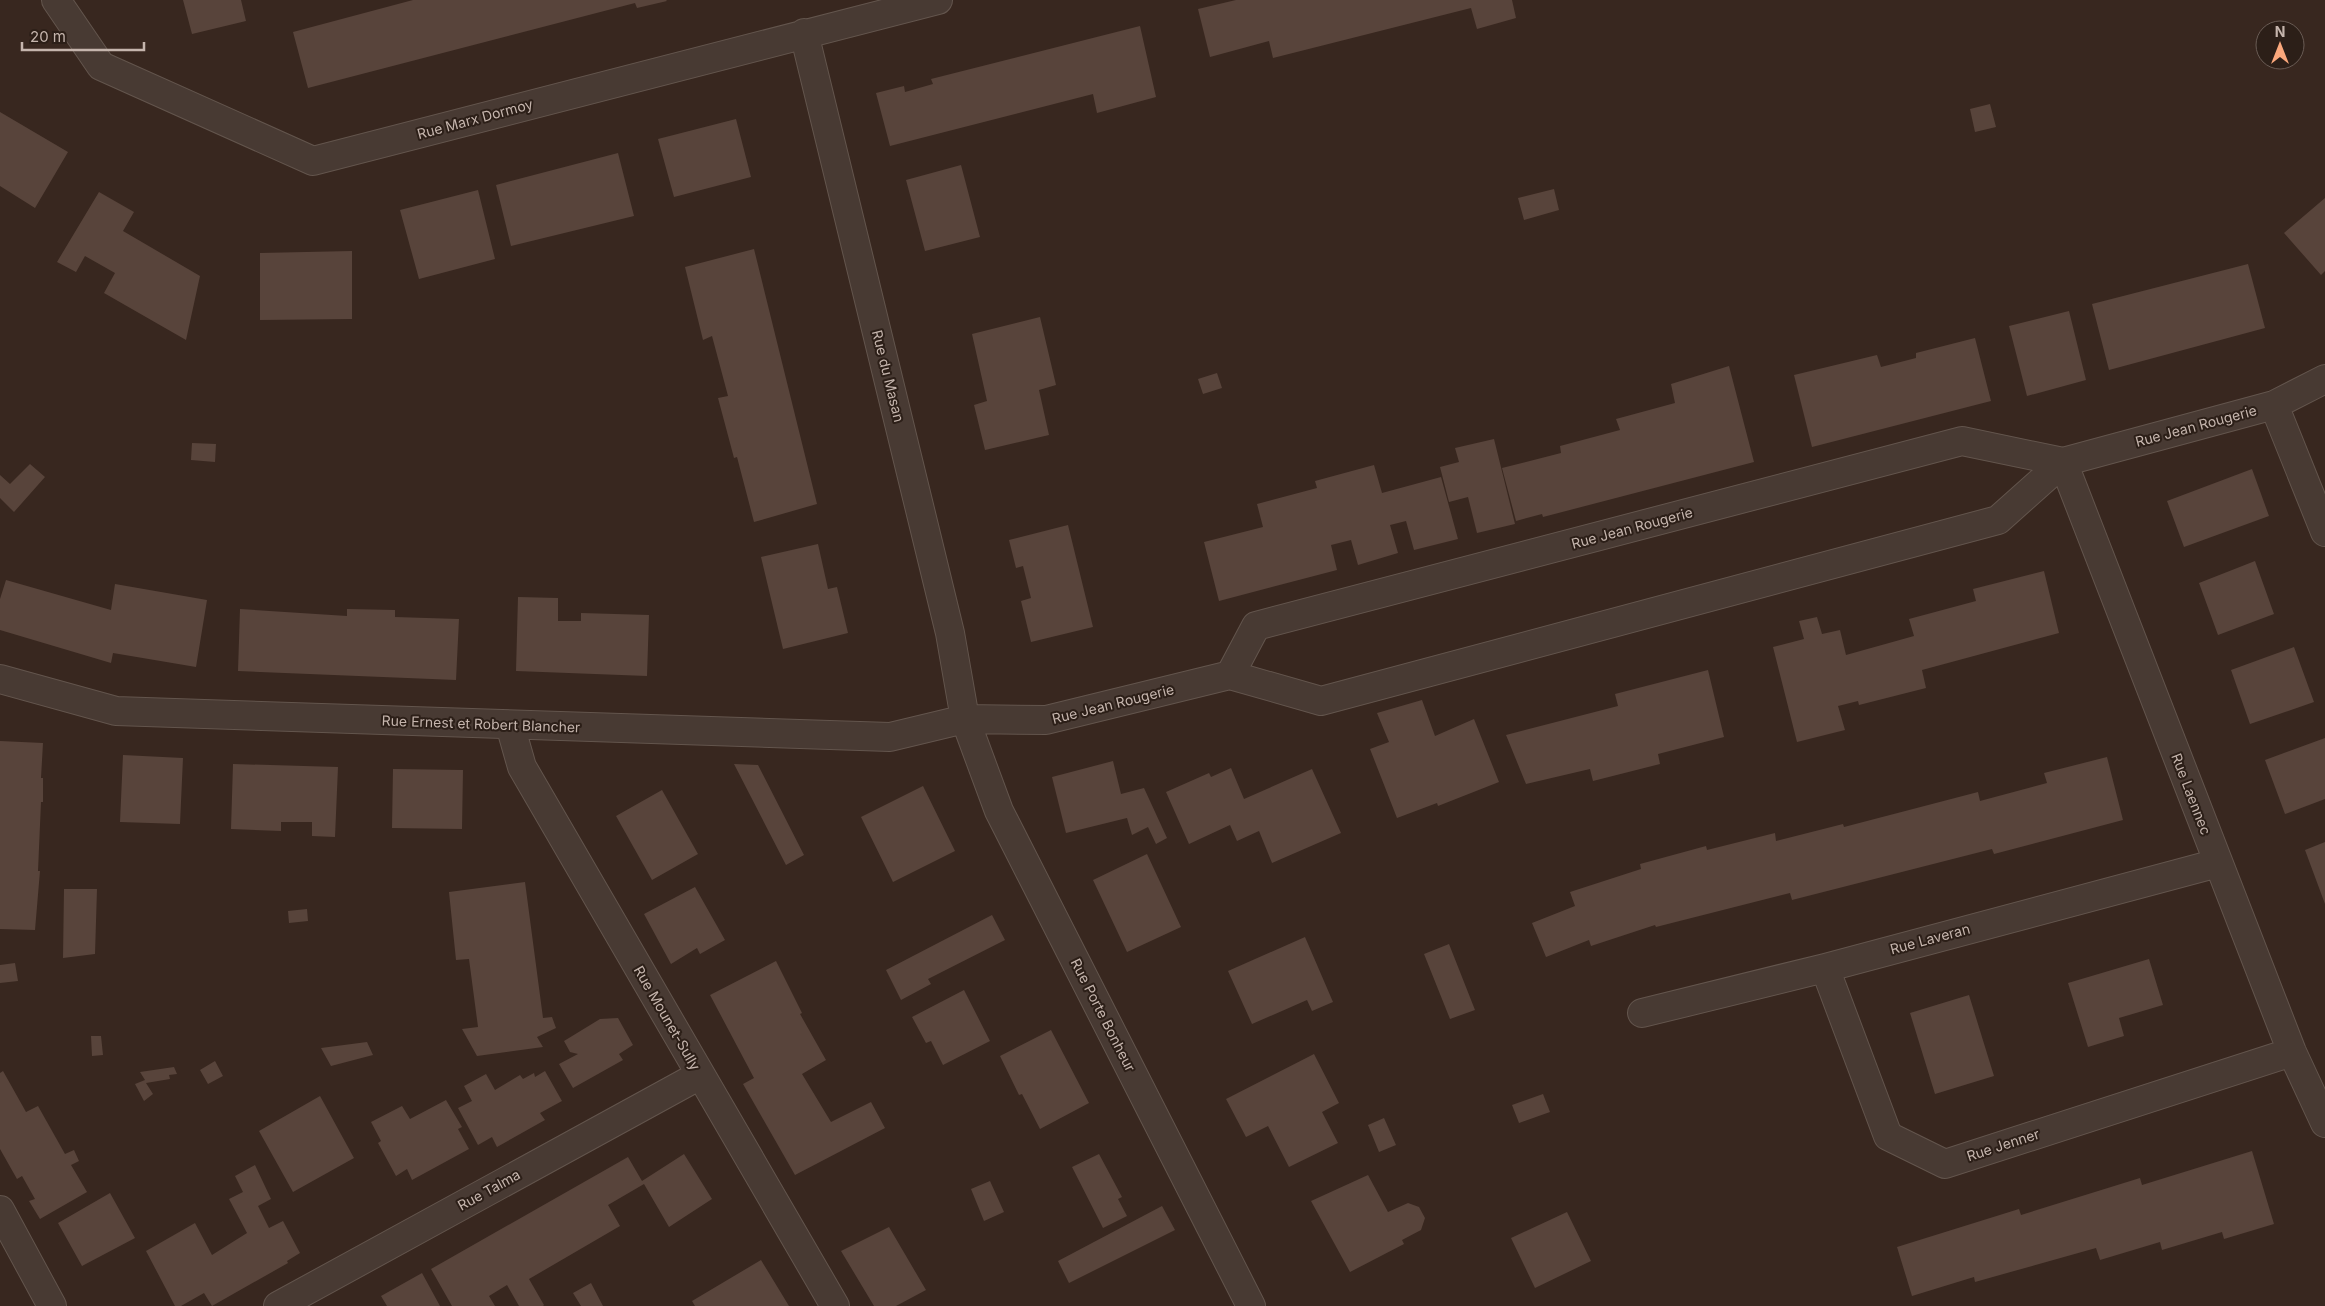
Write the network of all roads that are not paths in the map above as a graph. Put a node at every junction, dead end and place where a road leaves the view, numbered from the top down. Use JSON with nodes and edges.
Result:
{"nodes":[{"id":1,"x":56,"y":0,"type":"edge"},
{"id":2,"x":938,"y":0,"type":"edge"},
{"id":3,"x":804,"y":33,"type":"junction"},
{"id":4,"x":2325,"y":379,"type":"edge"},
{"id":5,"x":2274,"y":405,"type":"junction"},
{"id":6,"x":2063,"y":462,"type":"junction"},
{"id":7,"x":2325,"y":532,"type":"edge"},
{"id":8,"x":1230,"y":675,"type":"junction"},
{"id":9,"x":0,"y":679,"type":"edge"},
{"id":10,"x":965,"y":720,"type":"junction"},
{"id":11,"x":510,"y":725,"type":"junction"},
{"id":12,"x":2218,"y":863,"type":"junction"},
{"id":13,"x":1825,"y":968,"type":"junction"},
{"id":14,"x":1642,"y":1013,"type":"dead end"},
{"id":15,"x":2292,"y":1052,"type":"junction"},
{"id":16,"x":700,"y":1075,"type":"junction"},
{"id":17,"x":2325,"y":1124,"type":"edge"},
{"id":18,"x":0,"y":1210,"type":"edge"},
{"id":19,"x":52,"y":1306,"type":"edge"},
{"id":20,"x":278,"y":1306,"type":"edge"},
{"id":21,"x":835,"y":1306,"type":"edge"},
{"id":22,"x":1251,"y":1306,"type":"edge"}],
"edges":[{"from":1,"to":3,"type":"street","name":"Rue Marx Dormoy"},
{"from":2,"to":3,"type":"street","name":"Rue Marx Dormoy"},
{"from":3,"to":10,"type":"street","name":"Rue du Masan"},
{"from":4,"to":5,"type":"street","name":"Rue Jean Rougerie"},
{"from":5,"to":6,"type":"street","name":"Rue Jean Rougerie"},
{"from":5,"to":7,"type":"street"},
{"from":6,"to":8,"type":"street","name":"Rue Jean Rougerie"},
{"from":6,"to":8,"type":"street","name":"Rue Jean Rougerie"},
{"from":6,"to":12,"type":"street","name":"Rue Laennec"},
{"from":8,"to":10,"type":"street","name":"Rue Jean Rougerie"},
{"from":9,"to":11,"type":"street","name":"Rue Ernest et Robert Blancher"},
{"from":10,"to":11,"type":"street","name":"Rue Ernest et Robert Blancher"},
{"from":10,"to":22,"type":"street","name":"Rue Porte Bonheur"},
{"from":11,"to":16,"type":"street","name":"Rue Mounet-Sully"},
{"from":12,"to":13,"type":"street","name":"Rue Laveran"},
{"from":12,"to":15,"type":"street","name":"Rue Laennec"},
{"from":13,"to":14,"type":"street","name":"Rue Laveran"},
{"from":13,"to":15,"type":"street","name":"Rue Jenner"},
{"from":15,"to":17,"type":"street","name":"Rue Laennec"},
{"from":16,"to":20,"type":"street","name":"Rue Talma"},
{"from":16,"to":21,"type":"street","name":"Rue Mounet-Sully"},
{"from":18,"to":19,"type":"street"}]}
